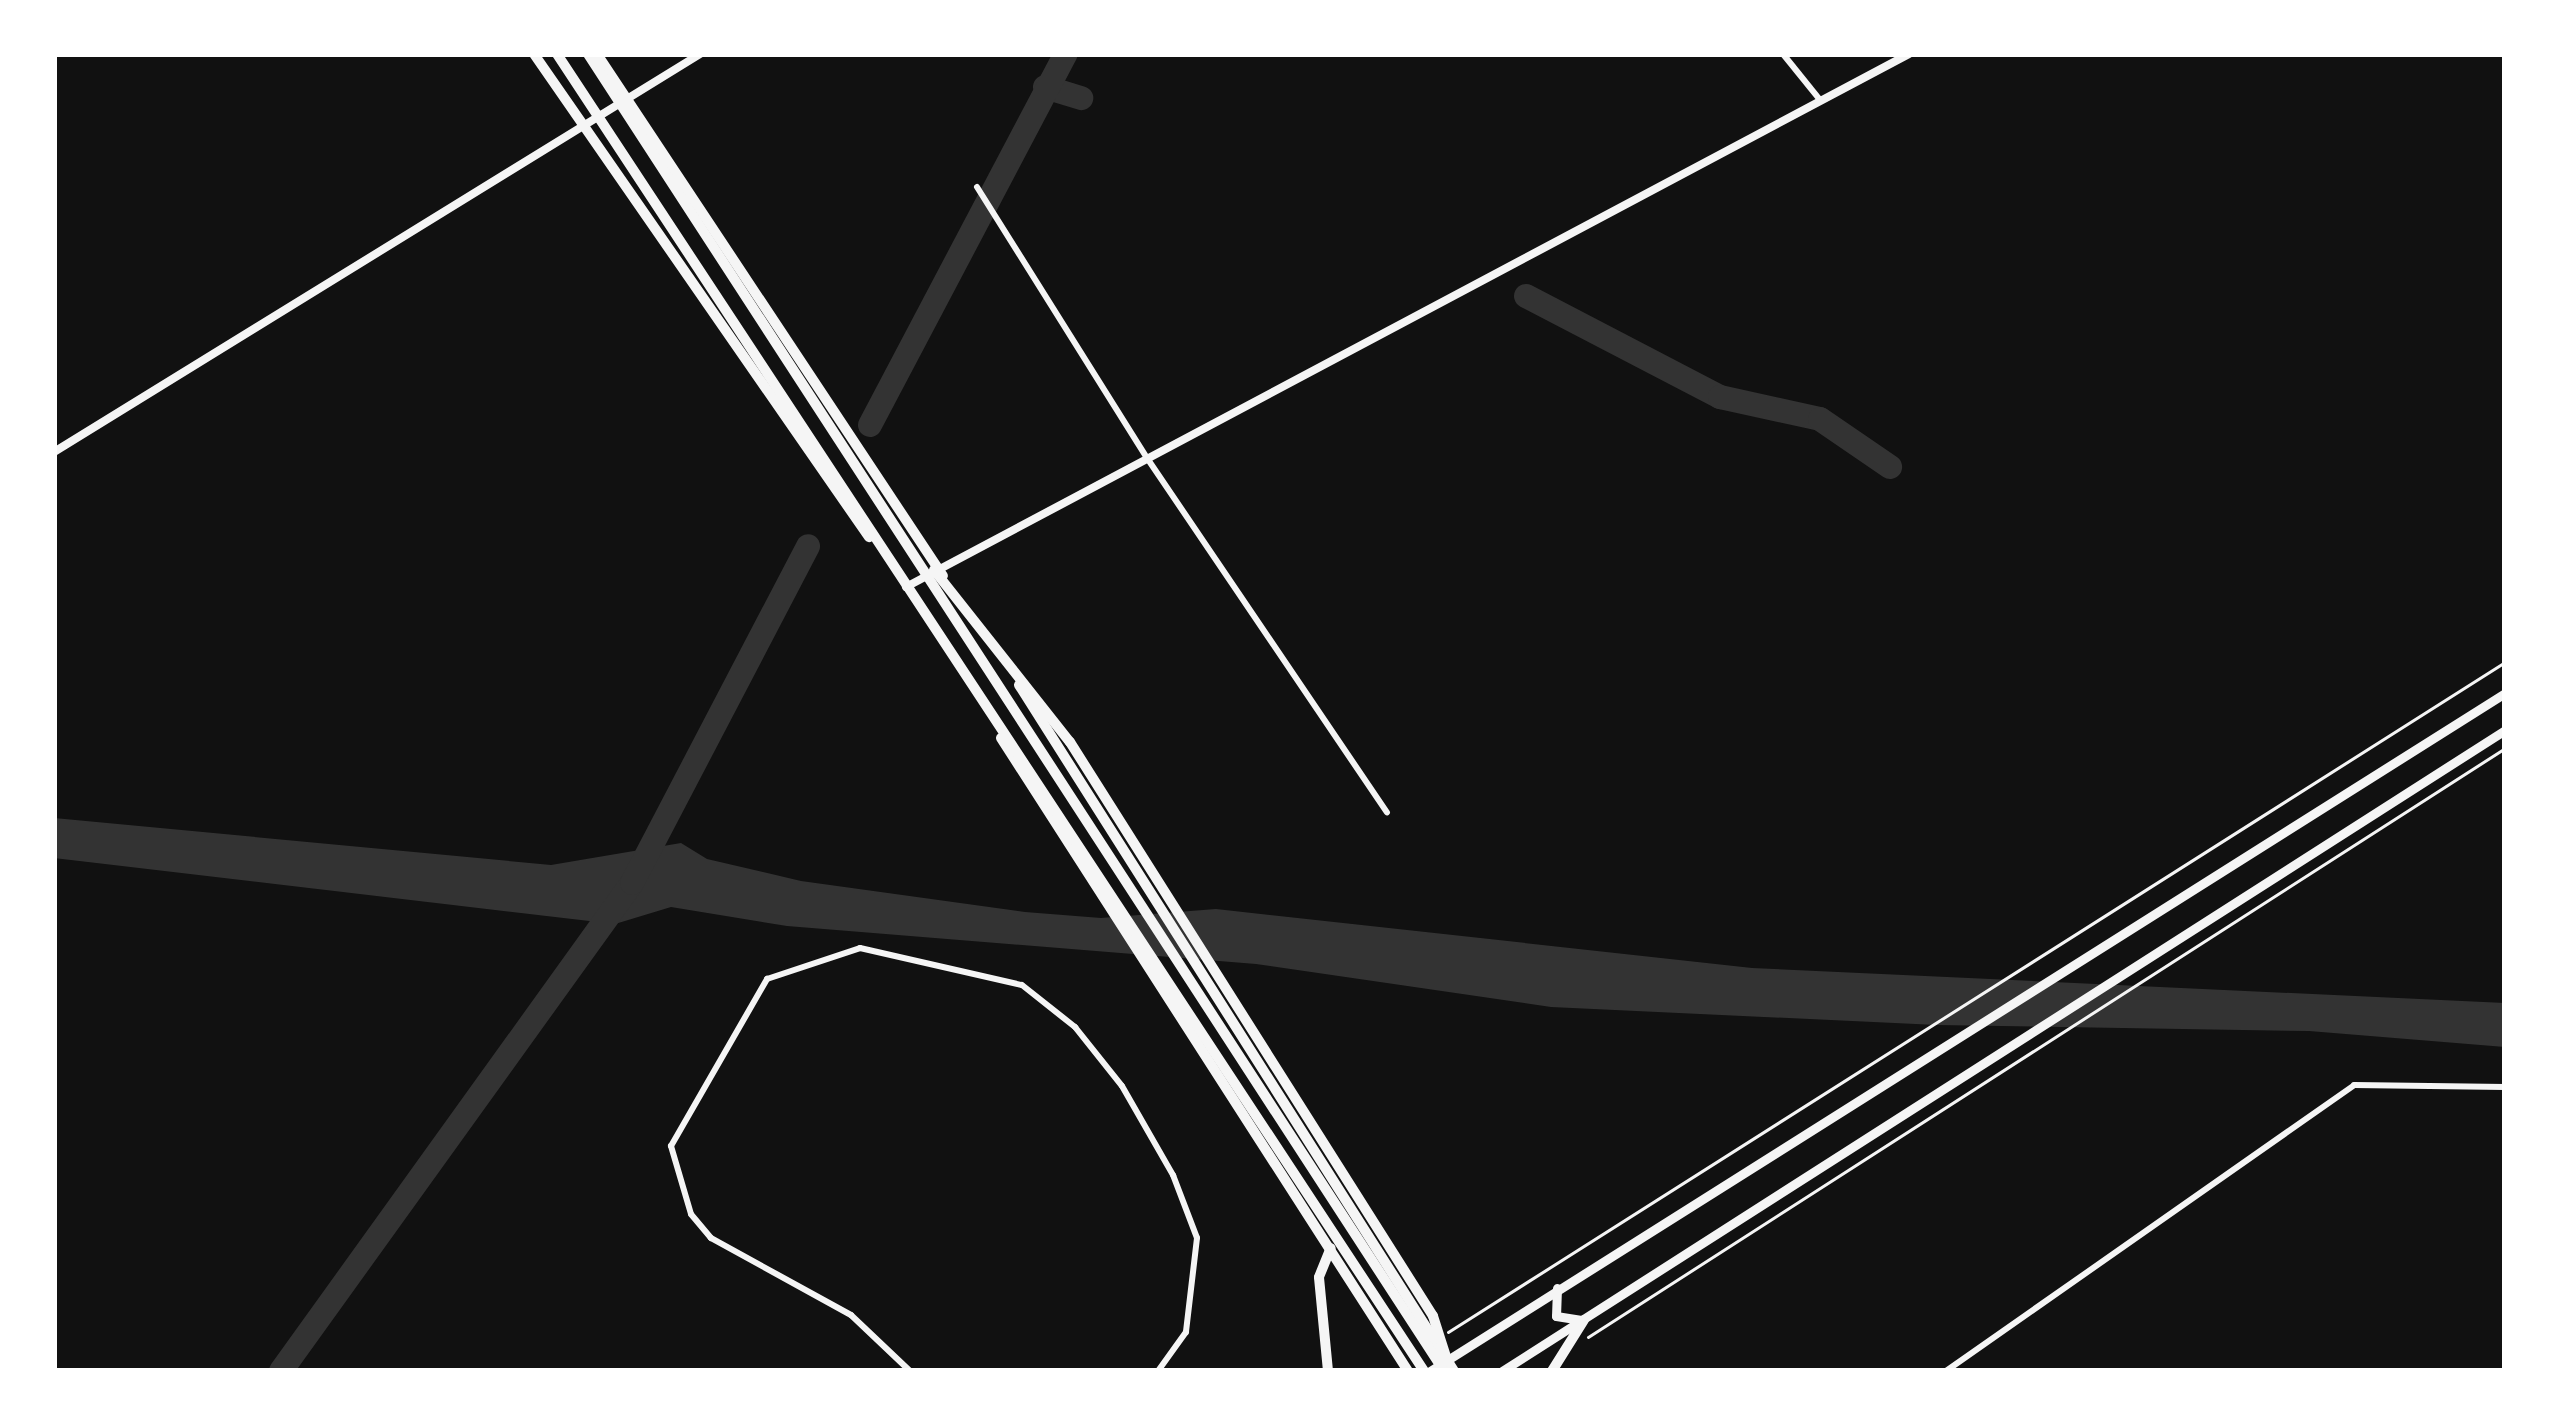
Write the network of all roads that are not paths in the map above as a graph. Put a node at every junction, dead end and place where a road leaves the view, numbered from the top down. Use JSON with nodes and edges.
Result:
{"nodes":[{"id":1,"x":534,"y":54,"type":"edge"},
{"id":2,"x":557,"y":54,"type":"edge"},
{"id":3,"x":592,"y":54,"type":"edge"},
{"id":4,"x":700,"y":54,"type":"edge"},
{"id":5,"x":1783,"y":54,"type":"edge"},
{"id":6,"x":1909,"y":54,"type":"edge"},
{"id":7,"x":626,"y":100,"type":"junction"},
{"id":8,"x":1820,"y":100,"type":"junction"},
{"id":9,"x":581,"y":128,"type":"junction"},
{"id":10,"x":977,"y":188,"type":"dead end"},
{"id":11,"x":54,"y":452,"type":"edge"},
{"id":12,"x":1147,"y":458,"type":"junction"},
{"id":13,"x":911,"y":545,"type":"junction"},
{"id":14,"x":938,"y":570,"type":"junction"},
{"id":15,"x":905,"y":588,"type":"junction"},
{"id":16,"x":2505,"y":693,"type":"edge"},
{"id":17,"x":2505,"y":730,"type":"edge"},
{"id":18,"x":1387,"y":812,"type":"dead end"},
{"id":19,"x":2505,"y":1087,"type":"edge"},
{"id":20,"x":1331,"y":1248,"type":"junction"},
{"id":21,"x":1557,"y":1288,"type":"junction"},
{"id":22,"x":1584,"y":1320,"type":"junction"},
{"id":23,"x":1448,"y":1367,"type":"edge"},
{"id":24,"x":910,"y":1371,"type":"edge"},
{"id":25,"x":1158,"y":1371,"type":"edge"},
{"id":26,"x":1328,"y":1371,"type":"edge"},
{"id":27,"x":1408,"y":1371,"type":"edge"},
{"id":28,"x":1427,"y":1371,"type":"edge"},
{"id":29,"x":1502,"y":1371,"type":"edge"},
{"id":30,"x":1552,"y":1371,"type":"edge"},
{"id":31,"x":1946,"y":1371,"type":"edge"}],
"edges":[{"from":1,"to":9,"type":"main road"},
{"from":2,"to":28,"type":"main road"},
{"from":3,"to":7,"type":"main road"},
{"from":3,"to":13,"type":"main road"},
{"from":4,"to":7,"type":"street"},
{"from":5,"to":8,"type":"street"},
{"from":6,"to":8,"type":"street"},
{"from":7,"to":9,"type":"street"},
{"from":7,"to":14,"type":"main road"},
{"from":8,"to":12,"type":"street"},
{"from":9,"to":11,"type":"street"},
{"from":9,"to":15,"type":"main road"},
{"from":10,"to":12,"type":"street"},
{"from":12,"to":14,"type":"street"},
{"from":12,"to":18,"type":"street"},
{"from":13,"to":23,"type":"main road"},
{"from":13,"to":23,"type":"main road"},
{"from":14,"to":15,"type":"street"},
{"from":14,"to":23,"type":"main road"},
{"from":15,"to":20,"type":"main road"},
{"from":16,"to":21,"type":"main road"},
{"from":17,"to":22,"type":"main road"},
{"from":19,"to":31,"type":"street"},
{"from":20,"to":26,"type":"main road"},
{"from":20,"to":27,"type":"main road"},
{"from":21,"to":22,"type":"main road"},
{"from":21,"to":23,"type":"main road"},
{"from":22,"to":29,"type":"main road"},
{"from":22,"to":30,"type":"main road"},
{"from":23,"to":28,"type":"main road"},
{"from":24,"to":25,"type":"street"}]}
